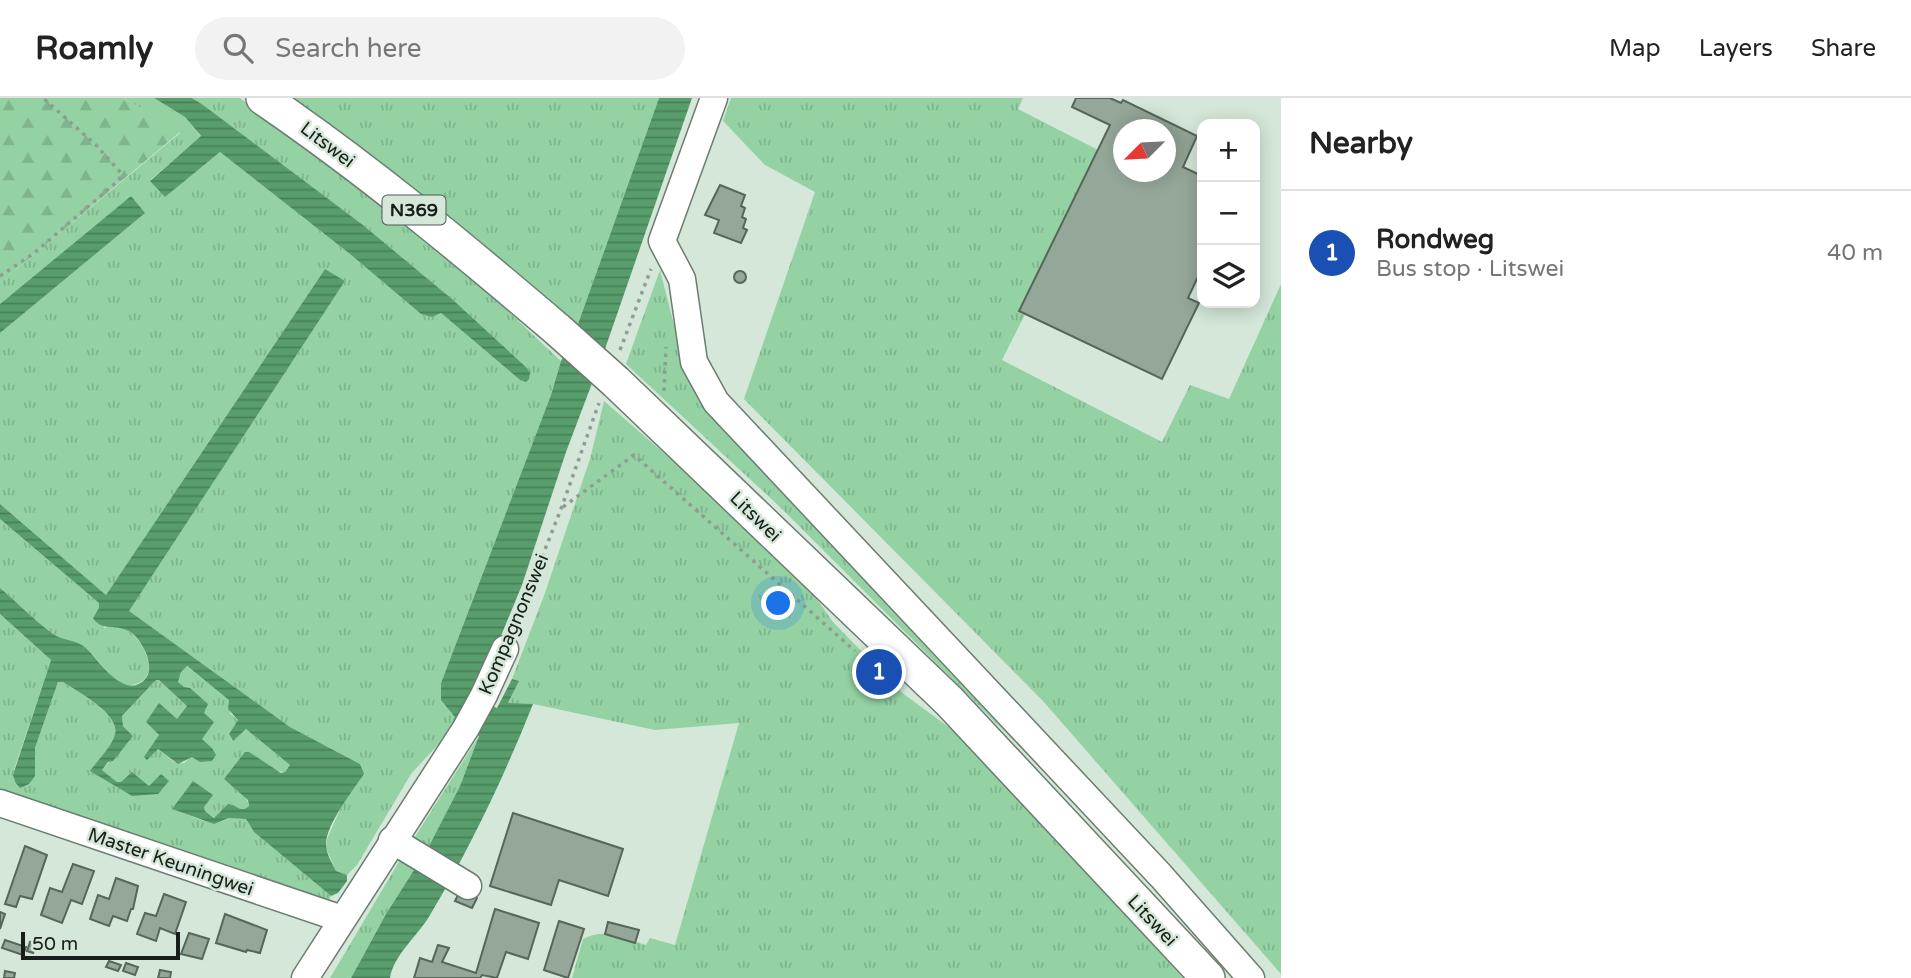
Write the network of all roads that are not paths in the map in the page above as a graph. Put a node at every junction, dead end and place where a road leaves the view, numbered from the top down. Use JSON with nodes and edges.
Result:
{"nodes":[{"id":1,"x":263,"y":98,"type":"edge"},
{"id":2,"x":714,"y":98,"type":"edge"},
{"id":3,"x":505,"y":649,"type":"road end"},
{"id":4,"x":0,"y":803,"type":"edge"},
{"id":5,"x":392,"y":840,"type":"junction"},
{"id":6,"x":461,"y":882,"type":"dead end"},
{"id":7,"x":342,"y":919,"type":"junction"},
{"id":8,"x":306,"y":978,"type":"edge"},
{"id":9,"x":1208,"y":978,"type":"edge"},
{"id":10,"x":1251,"y":978,"type":"edge"}],
"edges":[{"from":1,"to":9,"type":"main road","name":"Litswei","number":"N369","bridge":true},
{"from":2,"to":10,"type":"street","name":"Litswei"},
{"from":3,"to":5,"type":"street","name":"Kompagnonswei"},
{"from":4,"to":7,"type":"street","name":"Master Keuningwei"},
{"from":5,"to":6,"type":"street"},
{"from":5,"to":7,"type":"street","name":"Kompagnonswei"},
{"from":7,"to":8,"type":"street","name":"Kompagnonswei"}]}
